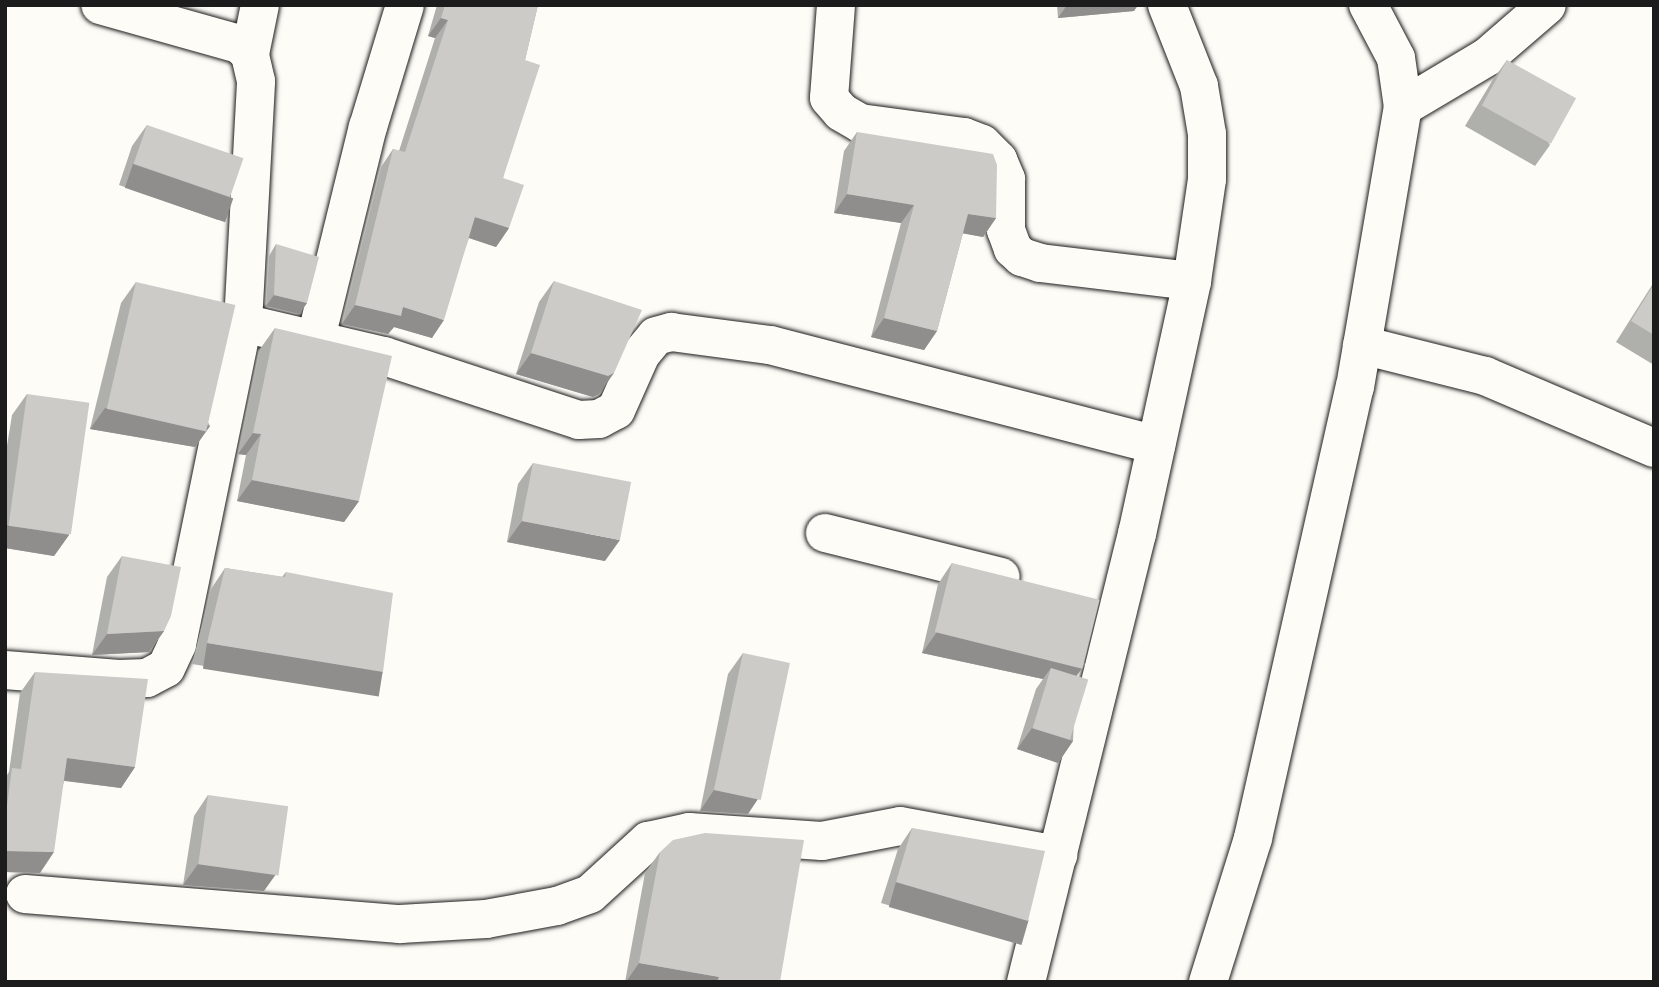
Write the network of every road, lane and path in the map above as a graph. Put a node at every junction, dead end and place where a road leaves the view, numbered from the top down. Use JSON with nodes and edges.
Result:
{"nodes":[{"id":1,"x":100,"y":5,"type":"edge"},
{"id":2,"x":260,"y":5,"type":"edge"},
{"id":3,"x":405,"y":5,"type":"edge"},
{"id":4,"x":836,"y":5,"type":"edge"},
{"id":5,"x":1167,"y":5,"type":"edge"},
{"id":6,"x":1368,"y":5,"type":"edge"},
{"id":7,"x":1546,"y":5,"type":"edge"},
{"id":8,"x":250,"y":54,"type":"junction"},
{"id":9,"x":1403,"y":107,"type":"junction"},
{"id":10,"x":1192,"y":281,"type":"junction"},
{"id":11,"x":243,"y":323,"type":"junction"},
{"id":12,"x":316,"y":338,"type":"junction"},
{"id":13,"x":1362,"y":345,"type":"junction"},
{"id":14,"x":1156,"y":444,"type":"junction"},
{"id":15,"x":1654,"y":448,"type":"edge"},
{"id":16,"x":825,"y":533,"type":"dead end"},
{"id":17,"x":1040,"y":587,"type":"edge"},
{"id":18,"x":1079,"y":597,"type":"edge"},
{"id":19,"x":1119,"y":607,"type":"junction"},
{"id":20,"x":5,"y":670,"type":"edge"},
{"id":21,"x":1058,"y":855,"type":"junction"},
{"id":22,"x":25,"y":894,"type":"dead end"},
{"id":23,"x":1026,"y":982,"type":"edge"},
{"id":24,"x":1208,"y":982,"type":"edge"}],
"edges":[{"from":1,"to":8,"type":"street"},
{"from":2,"to":8,"type":"street"},
{"from":3,"to":12,"type":"street"},
{"from":4,"to":10,"type":"street"},
{"from":5,"to":10,"type":"street"},
{"from":6,"to":9,"type":"street"},
{"from":7,"to":9,"type":"street"},
{"from":8,"to":11,"type":"street"},
{"from":9,"to":13,"type":"street"},
{"from":10,"to":14,"type":"street"},
{"from":11,"to":12,"type":"street"},
{"from":11,"to":20,"type":"street"},
{"from":12,"to":14,"type":"street"},
{"from":13,"to":15,"type":"street"},
{"from":13,"to":24,"type":"street"},
{"from":14,"to":19,"type":"street"},
{"from":16,"to":17,"type":"street"},
{"from":18,"to":19,"type":"street"},
{"from":19,"to":21,"type":"street"},
{"from":21,"to":22,"type":"street"},
{"from":21,"to":23,"type":"street"}]}
